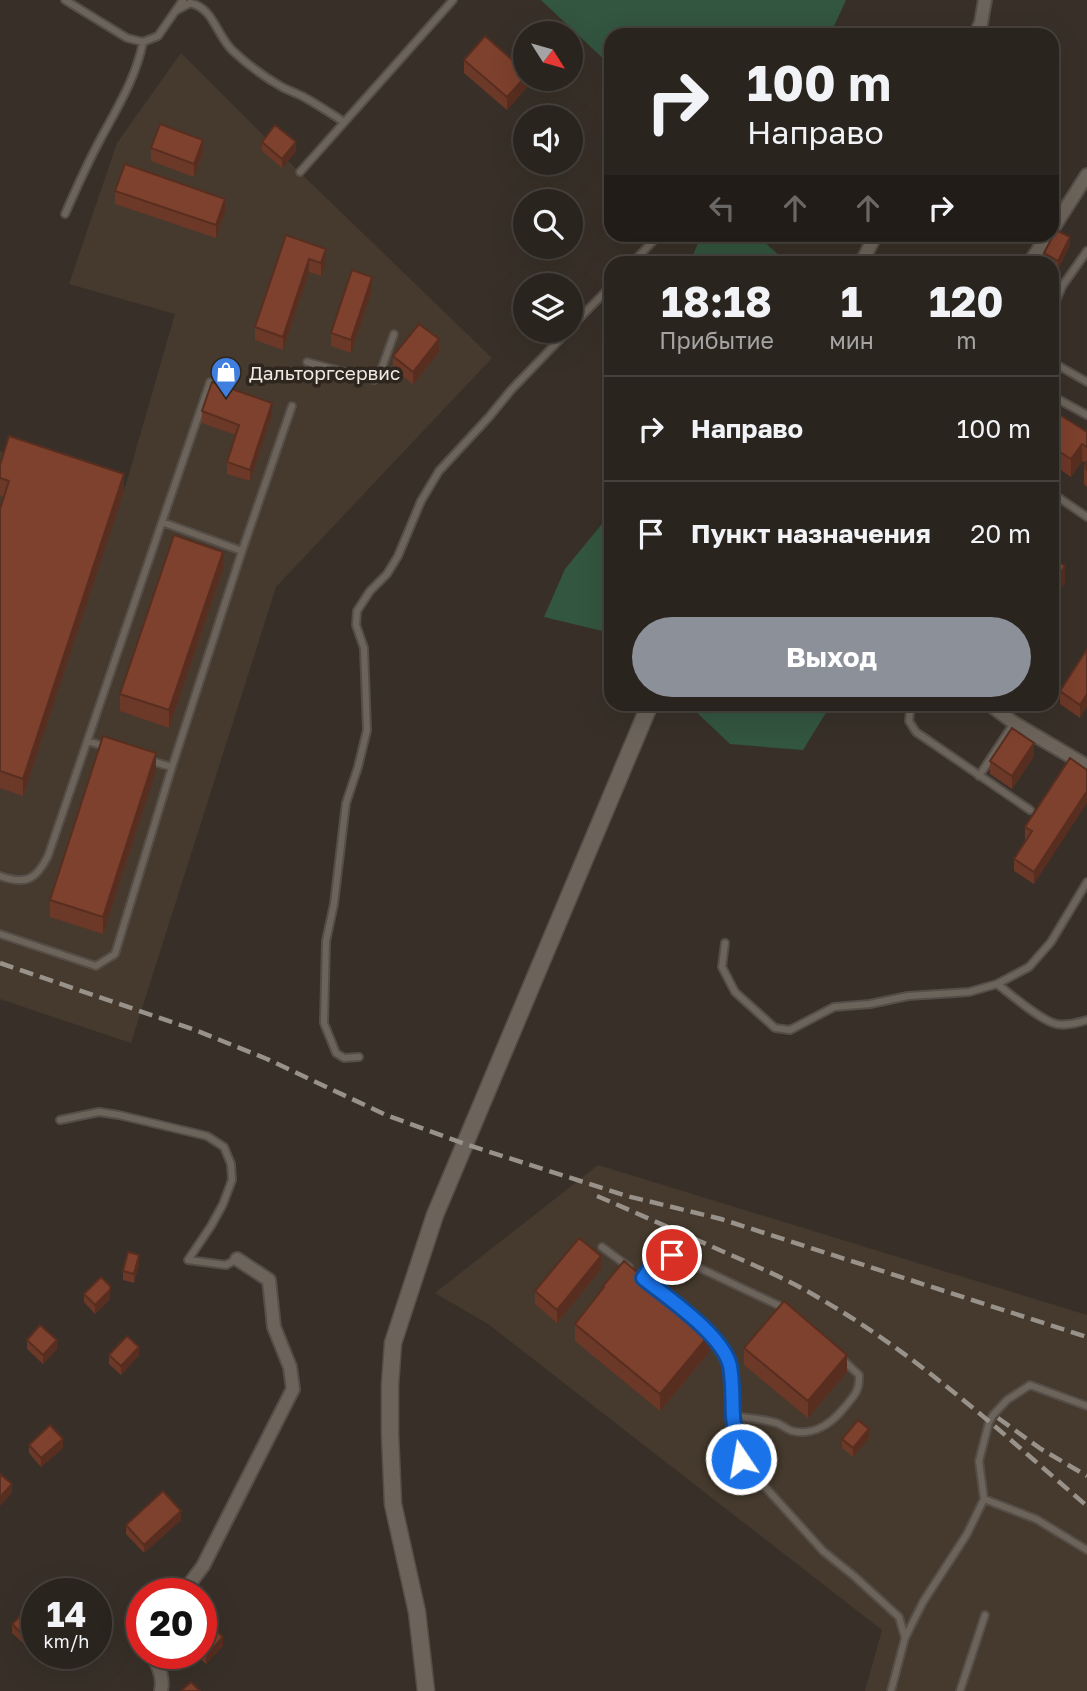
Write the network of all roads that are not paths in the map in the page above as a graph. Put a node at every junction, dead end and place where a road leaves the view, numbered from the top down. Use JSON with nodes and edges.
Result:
{"nodes":[{"id":1,"x":65,"y":0,"type":"edge"},
{"id":2,"x":183,"y":0,"type":"edge"},
{"id":3,"x":453,"y":0,"type":"edge"},
{"id":4,"x":985,"y":0,"type":"edge"},
{"id":5,"x":177,"y":10,"type":"junction"},
{"id":6,"x":978,"y":28,"type":"edge"},
{"id":7,"x":143,"y":42,"type":"junction"},
{"id":8,"x":344,"y":122,"type":"junction"},
{"id":9,"x":300,"y":172,"type":"dead end"},
{"id":10,"x":1087,"y":175,"type":"edge"},
{"id":11,"x":65,"y":214,"type":"dead end"},
{"id":12,"x":1059,"y":219,"type":"edge"},
{"id":13,"x":653,"y":242,"type":"edge"},
{"id":14,"x":1087,"y":251,"type":"edge"},
{"id":15,"x":640,"y":256,"type":"edge"},
{"id":16,"x":604,"y":293,"type":"edge"},
{"id":17,"x":1059,"y":294,"type":"edge"},
{"id":18,"x":583,"y":315,"type":"edge"},
{"id":19,"x":394,"y":334,"type":"dead end"},
{"id":20,"x":555,"y":343,"type":"edge"},
{"id":21,"x":307,"y":362,"type":"dead end"},
{"id":22,"x":1059,"y":366,"type":"edge"},
{"id":23,"x":210,"y":382,"type":"edge"},
{"id":24,"x":1087,"y":382,"type":"edge"},
{"id":25,"x":1059,"y":400,"type":"edge"},
{"id":26,"x":292,"y":406,"type":"dead end"},
{"id":27,"x":1087,"y":415,"type":"edge"},
{"id":28,"x":1059,"y":498,"type":"edge"},
{"id":29,"x":1087,"y":517,"type":"edge"},
{"id":30,"x":162,"y":522,"type":"junction"},
{"id":31,"x":242,"y":551,"type":"junction"},
{"id":32,"x":647,"y":711,"type":"edge"},
{"id":33,"x":910,"y":711,"type":"edge"},
{"id":34,"x":998,"y":711,"type":"edge"},
{"id":35,"x":1014,"y":723,"type":"junction"},
{"id":36,"x":87,"y":741,"type":"junction"},
{"id":37,"x":112,"y":749,"type":"edge"},
{"id":38,"x":148,"y":760,"type":"edge"},
{"id":39,"x":1087,"y":766,"type":"edge"},
{"id":40,"x":172,"y":767,"type":"junction"},
{"id":41,"x":979,"y":776,"type":"junction"},
{"id":42,"x":1030,"y":810,"type":"dead end"},
{"id":43,"x":0,"y":876,"type":"edge"},
{"id":44,"x":1087,"y":882,"type":"edge"},
{"id":45,"x":0,"y":934,"type":"edge"},
{"id":46,"x":725,"y":943,"type":"dead end"},
{"id":47,"x":997,"y":984,"type":"junction"},
{"id":48,"x":1087,"y":1020,"type":"edge"},
{"id":49,"x":359,"y":1056,"type":"dead end"},
{"id":50,"x":60,"y":1120,"type":"dead end"},
{"id":51,"x":603,"y":1247,"type":"dead end"},
{"id":52,"x":237,"y":1259,"type":"joint"},
{"id":53,"x":643,"y":1278,"type":"junction"},
{"id":54,"x":792,"y":1317,"type":"edge"},
{"id":55,"x":832,"y":1350,"type":"edge"},
{"id":56,"x":1087,"y":1406,"type":"edge"},
{"id":57,"x":733,"y":1416,"type":"junction"},
{"id":58,"x":984,"y":1499,"type":"junction"},
{"id":59,"x":1087,"y":1550,"type":"edge"},
{"id":60,"x":194,"y":1578,"type":"edge"},
{"id":61,"x":985,"y":1615,"type":"dead end"},
{"id":62,"x":905,"y":1638,"type":"junction"},
{"id":63,"x":160,"y":1669,"type":"edge"},
{"id":64,"x":161,"y":1691,"type":"edge"},
{"id":65,"x":426,"y":1691,"type":"edge"},
{"id":66,"x":891,"y":1691,"type":"edge"},
{"id":67,"x":960,"y":1691,"type":"edge"}],
"edges":[{"from":1,"to":7,"type":"lane"},
{"from":2,"to":5,"type":"lane"},
{"from":3,"to":8,"type":"lane"},
{"from":4,"to":6,"type":"street"},
{"from":5,"to":7,"type":"lane"},
{"from":5,"to":8,"type":"lane"},
{"from":7,"to":11,"type":"lane"},
{"from":8,"to":9,"type":"lane"},
{"from":10,"to":12,"type":"street"},
{"from":13,"to":15,"type":"lane"},
{"from":14,"to":17,"type":"lane"},
{"from":16,"to":18,"type":"lane"},
{"from":19,"to":21,"type":"lane"},
{"from":20,"to":49,"type":"lane"},
{"from":22,"to":24,"type":"lane"},
{"from":23,"to":30,"type":"lane"},
{"from":25,"to":27,"type":"lane"},
{"from":26,"to":31,"type":"lane"},
{"from":28,"to":29,"type":"lane"},
{"from":30,"to":31,"type":"lane"},
{"from":30,"to":36,"type":"lane"},
{"from":31,"to":40,"type":"lane"},
{"from":32,"to":65,"type":"street"},
{"from":33,"to":41,"type":"lane"},
{"from":34,"to":35,"type":"street"},
{"from":35,"to":39,"type":"street"},
{"from":35,"to":41,"type":"lane"},
{"from":36,"to":37,"type":"lane"},
{"from":36,"to":43,"type":"lane"},
{"from":38,"to":40,"type":"lane"},
{"from":40,"to":45,"type":"lane"},
{"from":41,"to":42,"type":"lane"},
{"from":44,"to":47,"type":"lane"},
{"from":46,"to":47,"type":"lane"},
{"from":47,"to":48,"type":"lane"},
{"from":50,"to":52,"type":"lane"},
{"from":51,"to":53,"type":"lane"},
{"from":52,"to":60,"type":"street"},
{"from":53,"to":54,"type":"lane"},
{"from":53,"to":57,"type":"lane"},
{"from":55,"to":57,"type":"lane"},
{"from":56,"to":58,"type":"lane"},
{"from":57,"to":62,"type":"lane"},
{"from":58,"to":59,"type":"lane"},
{"from":58,"to":62,"type":"lane"},
{"from":61,"to":67,"type":"lane"},
{"from":62,"to":66,"type":"lane"},
{"from":63,"to":64,"type":"street"}]}
